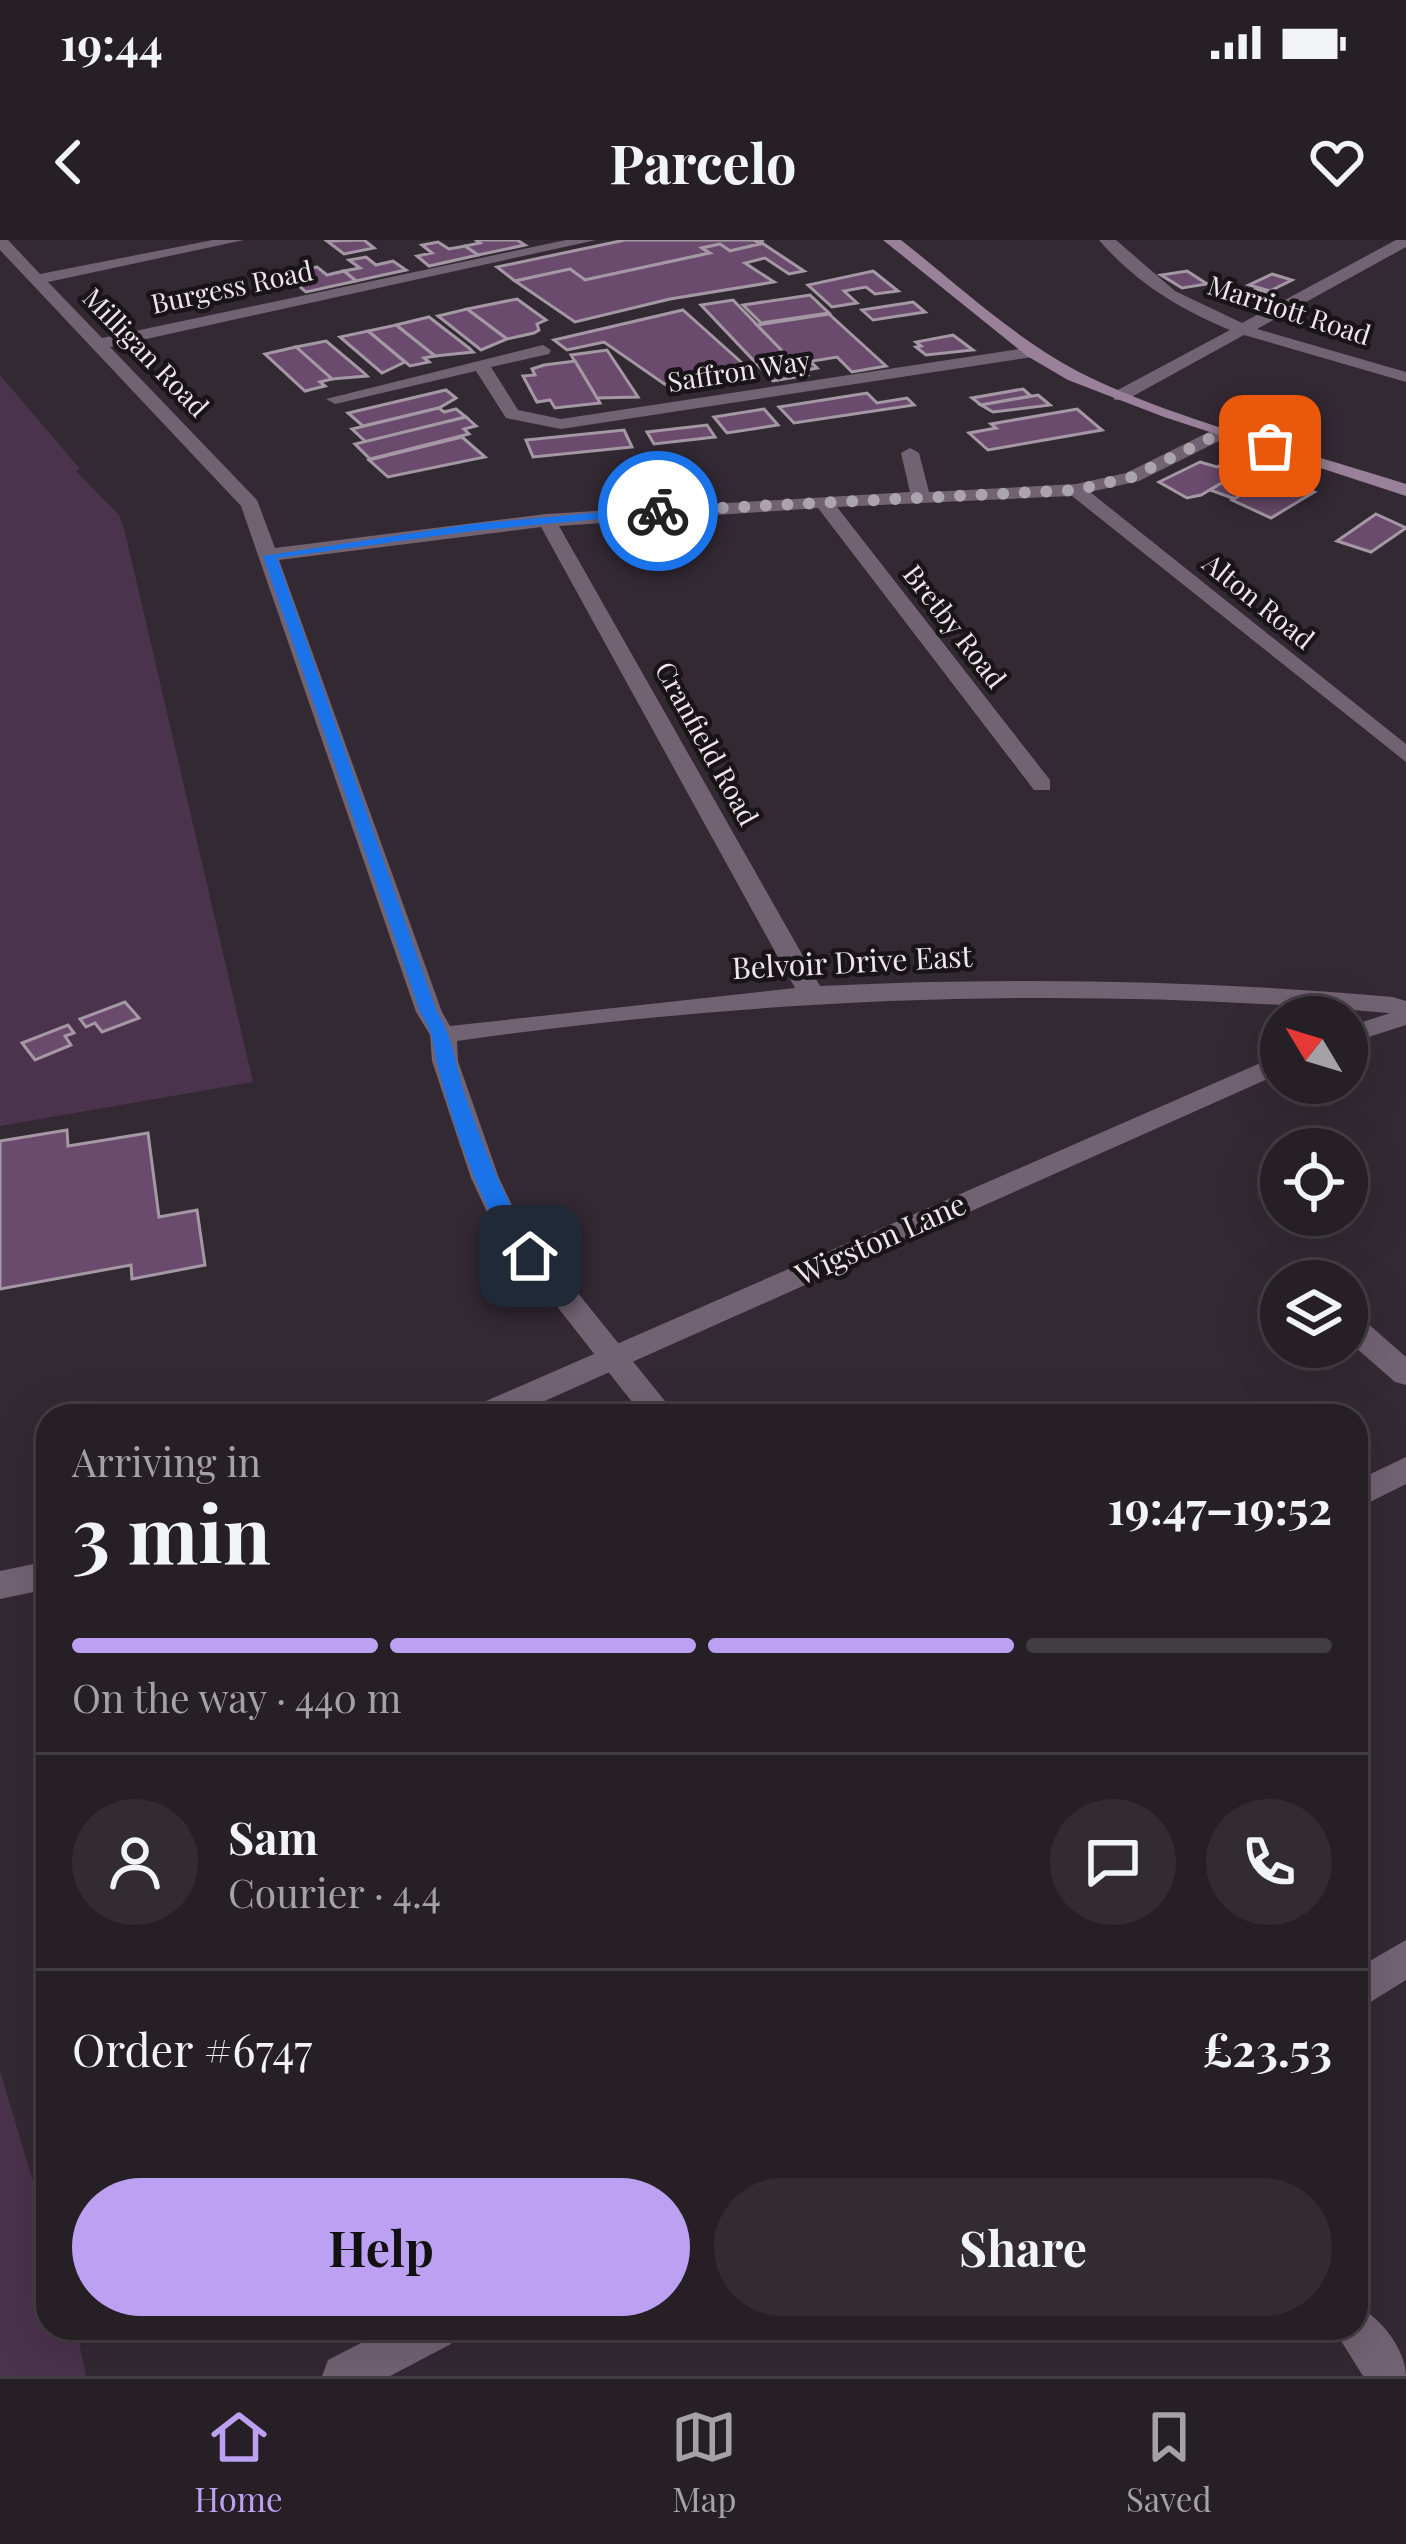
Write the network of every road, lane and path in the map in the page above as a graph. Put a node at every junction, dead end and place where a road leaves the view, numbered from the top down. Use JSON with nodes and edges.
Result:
{"nodes":[{"id":1,"x":236,"y":240,"type":"edge"},
{"id":2,"x":589,"y":240,"type":"edge"},
{"id":3,"x":891,"y":240,"type":"edge"},
{"id":4,"x":1107,"y":240,"type":"edge"},
{"id":5,"x":1406,"y":241,"type":"edge"},
{"id":6,"x":3,"y":248,"type":"edge"},
{"id":7,"x":38,"y":279,"type":"junction"},
{"id":8,"x":1244,"y":329,"type":"junction"},
{"id":9,"x":99,"y":344,"type":"junction"},
{"id":10,"x":543,"y":350,"type":"dead end"},
{"id":11,"x":1033,"y":352,"type":"junction"},
{"id":12,"x":482,"y":364,"type":"junction"},
{"id":13,"x":1406,"y":377,"type":"edge"},
{"id":14,"x":1120,"y":396,"type":"junction"},
{"id":15,"x":335,"y":399,"type":"dead end"},
{"id":16,"x":1225,"y":431,"type":"junction"},
{"id":17,"x":910,"y":453,"type":"dead end"},
{"id":18,"x":1076,"y":490,"type":"junction"},
{"id":19,"x":1406,"y":490,"type":"edge"},
{"id":20,"x":921,"y":499,"type":"junction"},
{"id":21,"x":823,"y":502,"type":"junction"},
{"id":22,"x":546,"y":520,"type":"junction"},
{"id":23,"x":269,"y":556,"type":"junction"},
{"id":24,"x":1406,"y":755,"type":"edge"},
{"id":25,"x":1042,"y":785,"type":"dead end"},
{"id":26,"x":1265,"y":995,"type":"joint"},
{"id":27,"x":813,"y":997,"type":"junction"},
{"id":28,"x":1406,"y":1013,"type":"edge"},
{"id":29,"x":1368,"y":1028,"type":"edge"},
{"id":30,"x":443,"y":1035,"type":"junction"},
{"id":31,"x":1260,"y":1072,"type":"edge"},
{"id":32,"x":1368,"y":1341,"type":"edge"},
{"id":33,"x":614,"y":1359,"type":"junction"},
{"id":34,"x":1406,"y":1374,"type":"edge"},
{"id":35,"x":510,"y":1404,"type":"edge"},
{"id":36,"x":651,"y":1404,"type":"edge"},
{"id":37,"x":1406,"y":1469,"type":"edge"},
{"id":38,"x":1368,"y":1490,"type":"edge"},
{"id":39,"x":36,"y":1578,"type":"edge"},
{"id":40,"x":0,"y":1585,"type":"edge"},
{"id":41,"x":1406,"y":1958,"type":"edge"},
{"id":42,"x":1368,"y":1984,"type":"edge"},
{"id":43,"x":412,"y":2340,"type":"edge"},
{"id":44,"x":1364,"y":2340,"type":"edge"},
{"id":45,"x":344,"y":2376,"type":"edge"},
{"id":46,"x":1391,"y":2376,"type":"edge"}],
"edges":[{"from":1,"to":7,"type":"street"},
{"from":2,"to":9,"type":"street","name":"Burgess Road"},
{"from":3,"to":11,"type":"main road"},
{"from":4,"to":8,"type":"street","name":"Marriott Road"},
{"from":5,"to":8,"type":"street"},
{"from":6,"to":7,"type":"street","name":"Milligan Road"},
{"from":7,"to":9,"type":"street","name":"Milligan Road"},
{"from":8,"to":13,"type":"street","name":"Marriott Road"},
{"from":8,"to":14,"type":"street"},
{"from":9,"to":23,"type":"street","name":"Milligan Road"},
{"from":10,"to":12,"type":"street"},
{"from":11,"to":12,"type":"street","name":"Saffron Way"},
{"from":11,"to":14,"type":"main road"},
{"from":12,"to":15,"type":"street"},
{"from":14,"to":16,"type":"main road"},
{"from":16,"to":18,"type":"street"},
{"from":16,"to":19,"type":"main road"},
{"from":17,"to":20,"type":"street"},
{"from":18,"to":20,"type":"street"},
{"from":18,"to":24,"type":"street","name":"Alton Road"},
{"from":20,"to":21,"type":"street"},
{"from":21,"to":22,"type":"street"},
{"from":21,"to":25,"type":"street","name":"Bretby Road"},
{"from":22,"to":23,"type":"street"},
{"from":22,"to":27,"type":"street","name":"Cranfield Road"},
{"from":23,"to":30,"type":"street"},
{"from":26,"to":27,"type":"street","name":"Belvoir Drive East"},
{"from":26,"to":28,"type":"street","name":"Belvoir Drive East"},
{"from":27,"to":30,"type":"street","name":"Belvoir Drive East"},
{"from":28,"to":29,"type":"street"},
{"from":30,"to":33,"type":"street"},
{"from":31,"to":33,"type":"street","name":"Wigston Lane"},
{"from":32,"to":34,"type":"street"},
{"from":33,"to":35,"type":"street","name":"Wigston Lane"},
{"from":33,"to":36,"type":"street"},
{"from":37,"to":38,"type":"street"},
{"from":39,"to":40,"type":"street"},
{"from":41,"to":42,"type":"street"},
{"from":43,"to":45,"type":"street"},
{"from":44,"to":46,"type":"street"}]}
